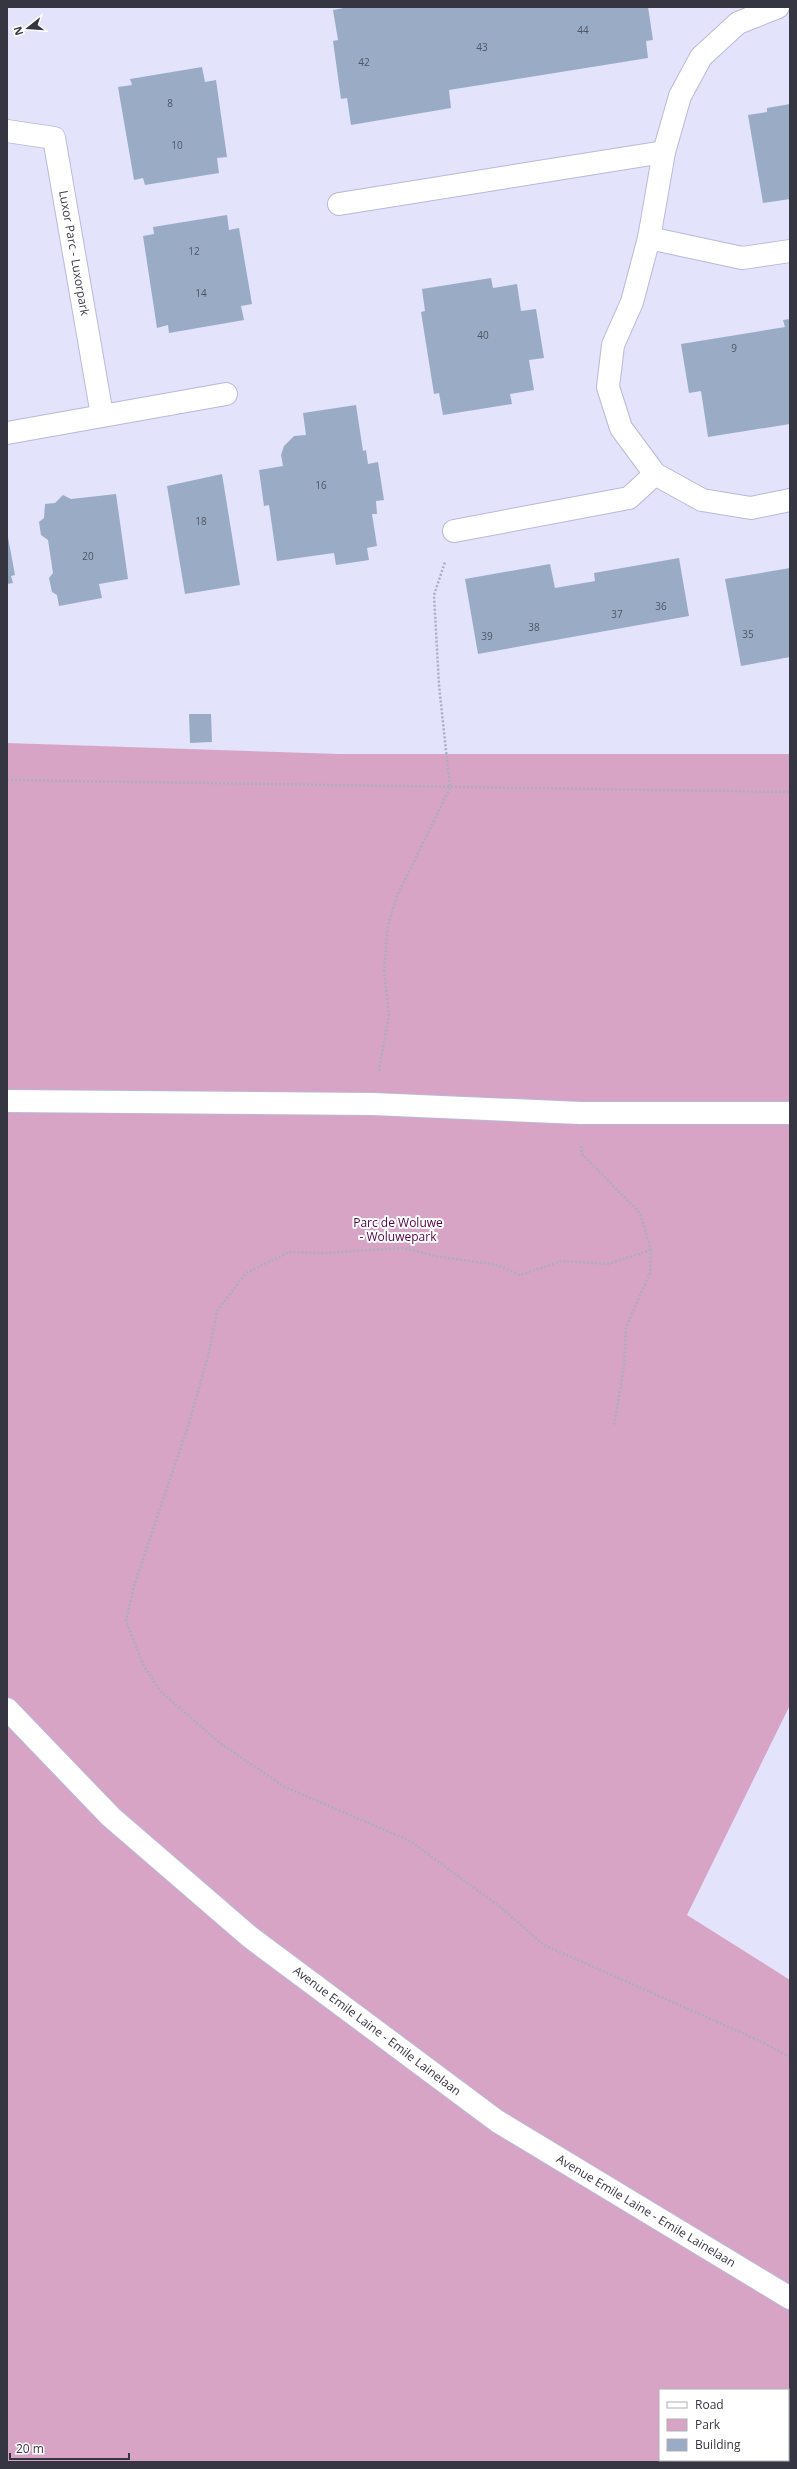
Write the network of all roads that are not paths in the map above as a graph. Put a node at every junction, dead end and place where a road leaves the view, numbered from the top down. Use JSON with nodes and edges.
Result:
{"nodes":[{"id":1,"x":778,"y":7,"type":"edge"},
{"id":2,"x":7,"y":131,"type":"edge"},
{"id":3,"x":664,"y":152,"type":"junction"},
{"id":4,"x":339,"y":204,"type":"dead end"},
{"id":5,"x":650,"y":238,"type":"junction"},
{"id":6,"x":790,"y":251,"type":"edge"},
{"id":7,"x":226,"y":394,"type":"dead end"},
{"id":8,"x":102,"y":415,"type":"junction"},
{"id":9,"x":7,"y":433,"type":"edge"},
{"id":10,"x":655,"y":474,"type":"junction"},
{"id":11,"x":790,"y":500,"type":"edge"},
{"id":12,"x":454,"y":530,"type":"road end"},
{"id":13,"x":7,"y":1101,"type":"edge"},
{"id":14,"x":790,"y":1113,"type":"edge"},
{"id":15,"x":7,"y":1709,"type":"edge"},
{"id":16,"x":790,"y":2298,"type":"edge"}],
"edges":[{"from":1,"to":3,"type":"street"},
{"from":2,"to":8,"type":"street","name":"Luxor Parc - Luxorpark"},
{"from":3,"to":4,"type":"street"},
{"from":3,"to":5,"type":"street"},
{"from":5,"to":6,"type":"street"},
{"from":5,"to":10,"type":"street"},
{"from":7,"to":8,"type":"street"},
{"from":8,"to":9,"type":"street"},
{"from":10,"to":11,"type":"street"},
{"from":10,"to":12,"type":"street"},
{"from":13,"to":14,"type":"street"},
{"from":15,"to":16,"type":"street","name":"Avenue Emile Laine - Emile Lainelaan"}]}
